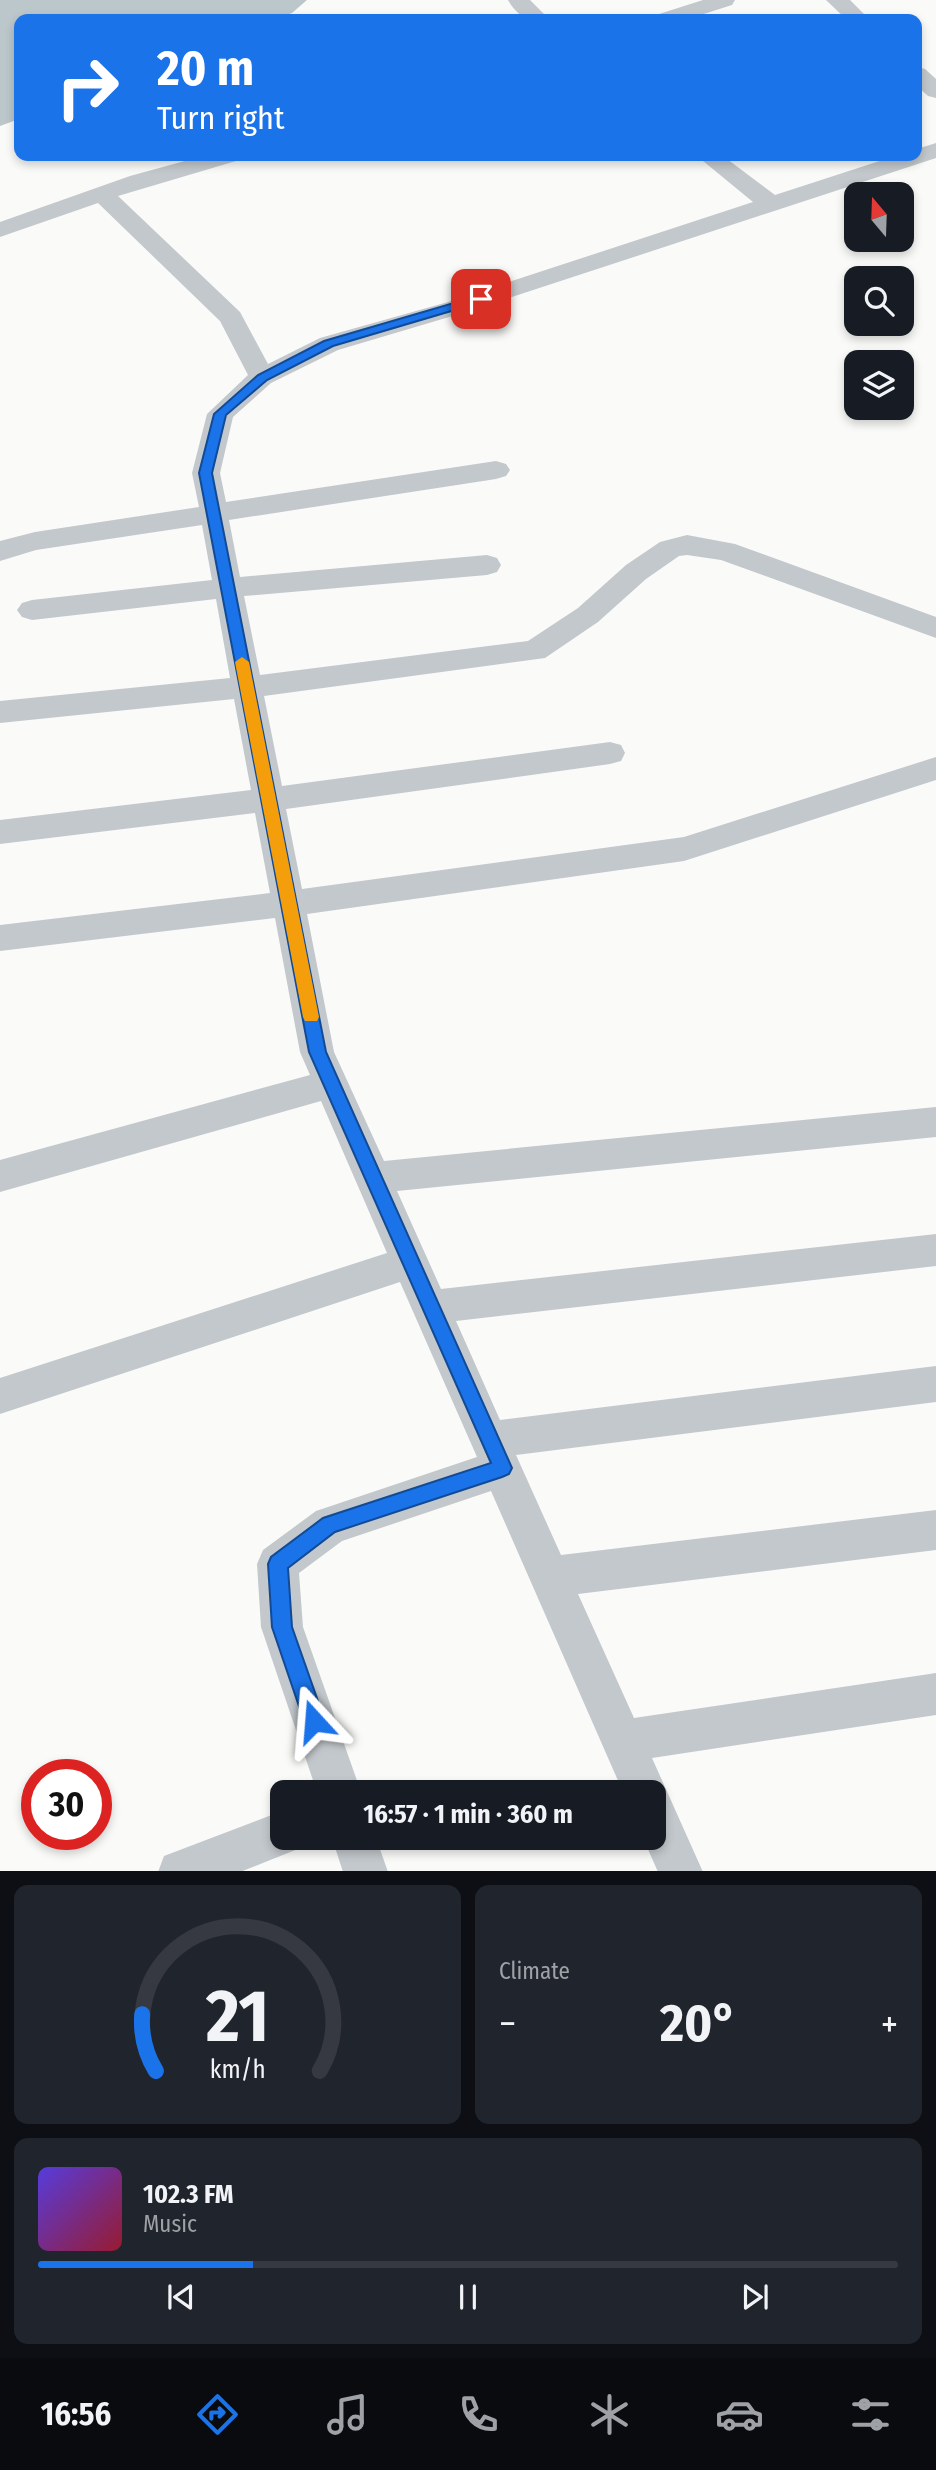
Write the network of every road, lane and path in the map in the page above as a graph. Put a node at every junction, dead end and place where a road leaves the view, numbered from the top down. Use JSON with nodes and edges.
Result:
{"nodes":[{"id":1,"x":519,"y":0,"type":"edge"},
{"id":2,"x":724,"y":0,"type":"edge"},
{"id":3,"x":837,"y":0,"type":"edge"},
{"id":4,"x":532,"y":14,"type":"edge"},
{"id":5,"x":682,"y":14,"type":"edge"},
{"id":6,"x":852,"y":14,"type":"edge"},
{"id":7,"x":922,"y":78,"type":"edge"},
{"id":8,"x":936,"y":91,"type":"edge"},
{"id":9,"x":212,"y":161,"type":"edge"},
{"id":10,"x":715,"y":161,"type":"edge"},
{"id":11,"x":902,"y":161,"type":"edge"},
{"id":12,"x":102,"y":194,"type":"junction"},
{"id":13,"x":771,"y":204,"type":"junction"},
{"id":14,"x":0,"y":230,"type":"edge"},
{"id":15,"x":262,"y":377,"type":"junction"},
{"id":16,"x":496,"y":470,"type":"dead end"},
{"id":17,"x":214,"y":516,"type":"junction"},
{"id":18,"x":0,"y":551,"type":"edge"},
{"id":19,"x":487,"y":565,"type":"dead end"},
{"id":20,"x":228,"y":588,"type":"junction"},
{"id":21,"x":32,"y":610,"type":"dead end"},
{"id":22,"x":936,"y":628,"type":"edge"},
{"id":23,"x":247,"y":687,"type":"junction"},
{"id":24,"x":0,"y":712,"type":"edge"},
{"id":25,"x":610,"y":753,"type":"dead end"},
{"id":26,"x":936,"y":768,"type":"edge"},
{"id":27,"x":269,"y":800,"type":"junction"},
{"id":28,"x":0,"y":832,"type":"edge"},
{"id":29,"x":289,"y":904,"type":"junction"},
{"id":30,"x":0,"y":938,"type":"edge"},
{"id":31,"x":332,"y":1083,"type":"junction"},
{"id":32,"x":936,"y":1122,"type":"edge"},
{"id":33,"x":0,"y":1176,"type":"edge"},
{"id":34,"x":374,"y":1178,"type":"junction"},
{"id":35,"x":936,"y":1250,"type":"edge"},
{"id":36,"x":411,"y":1262,"type":"junction"},
{"id":37,"x":431,"y":1307,"type":"junction"},
{"id":38,"x":936,"y":1384,"type":"edge"},
{"id":39,"x":0,"y":1396,"type":"edge"},
{"id":40,"x":496,"y":1454,"type":"junction"},
{"id":41,"x":936,"y":1530,"type":"edge"},
{"id":42,"x":550,"y":1577,"type":"junction"},
{"id":43,"x":936,"y":1694,"type":"edge"},
{"id":44,"x":623,"y":1741,"type":"junction"},
{"id":45,"x":335,"y":1780,"type":"edge"},
{"id":46,"x":641,"y":1780,"type":"edge"},
{"id":47,"x":270,"y":1837,"type":"edge"},
{"id":48,"x":666,"y":1837,"type":"edge"},
{"id":49,"x":358,"y":1850,"type":"edge"},
{"id":50,"x":180,"y":1871,"type":"edge"},
{"id":51,"x":366,"y":1871,"type":"edge"},
{"id":52,"x":681,"y":1871,"type":"edge"}],
"edges":[{"from":1,"to":4,"type":"street"},
{"from":2,"to":5,"type":"street"},
{"from":3,"to":6,"type":"street"},
{"from":7,"to":8,"type":"street"},
{"from":9,"to":12,"type":"street"},
{"from":10,"to":13,"type":"street"},
{"from":11,"to":13,"type":"street"},
{"from":12,"to":14,"type":"street"},
{"from":12,"to":15,"type":"street"},
{"from":13,"to":15,"type":"street"},
{"from":15,"to":17,"type":"street"},
{"from":16,"to":17,"type":"street"},
{"from":17,"to":18,"type":"street"},
{"from":17,"to":20,"type":"street"},
{"from":19,"to":20,"type":"street"},
{"from":20,"to":21,"type":"street"},
{"from":20,"to":23,"type":"street"},
{"from":22,"to":23,"type":"street"},
{"from":23,"to":24,"type":"street"},
{"from":23,"to":27,"type":"street"},
{"from":25,"to":27,"type":"street"},
{"from":26,"to":29,"type":"street"},
{"from":27,"to":28,"type":"street"},
{"from":27,"to":29,"type":"street"},
{"from":29,"to":30,"type":"street"},
{"from":29,"to":31,"type":"street"},
{"from":31,"to":33,"type":"street"},
{"from":31,"to":34,"type":"street"},
{"from":32,"to":34,"type":"street"},
{"from":34,"to":36,"type":"street"},
{"from":35,"to":37,"type":"street"},
{"from":36,"to":37,"type":"street"},
{"from":36,"to":39,"type":"street"},
{"from":37,"to":40,"type":"street"},
{"from":38,"to":40,"type":"street"},
{"from":40,"to":42,"type":"street"},
{"from":40,"to":45,"type":"street"},
{"from":41,"to":42,"type":"street"},
{"from":42,"to":44,"type":"street"},
{"from":43,"to":44,"type":"street"},
{"from":44,"to":46,"type":"street"},
{"from":47,"to":50,"type":"street"},
{"from":48,"to":52,"type":"street"},
{"from":49,"to":51,"type":"street"}]}
